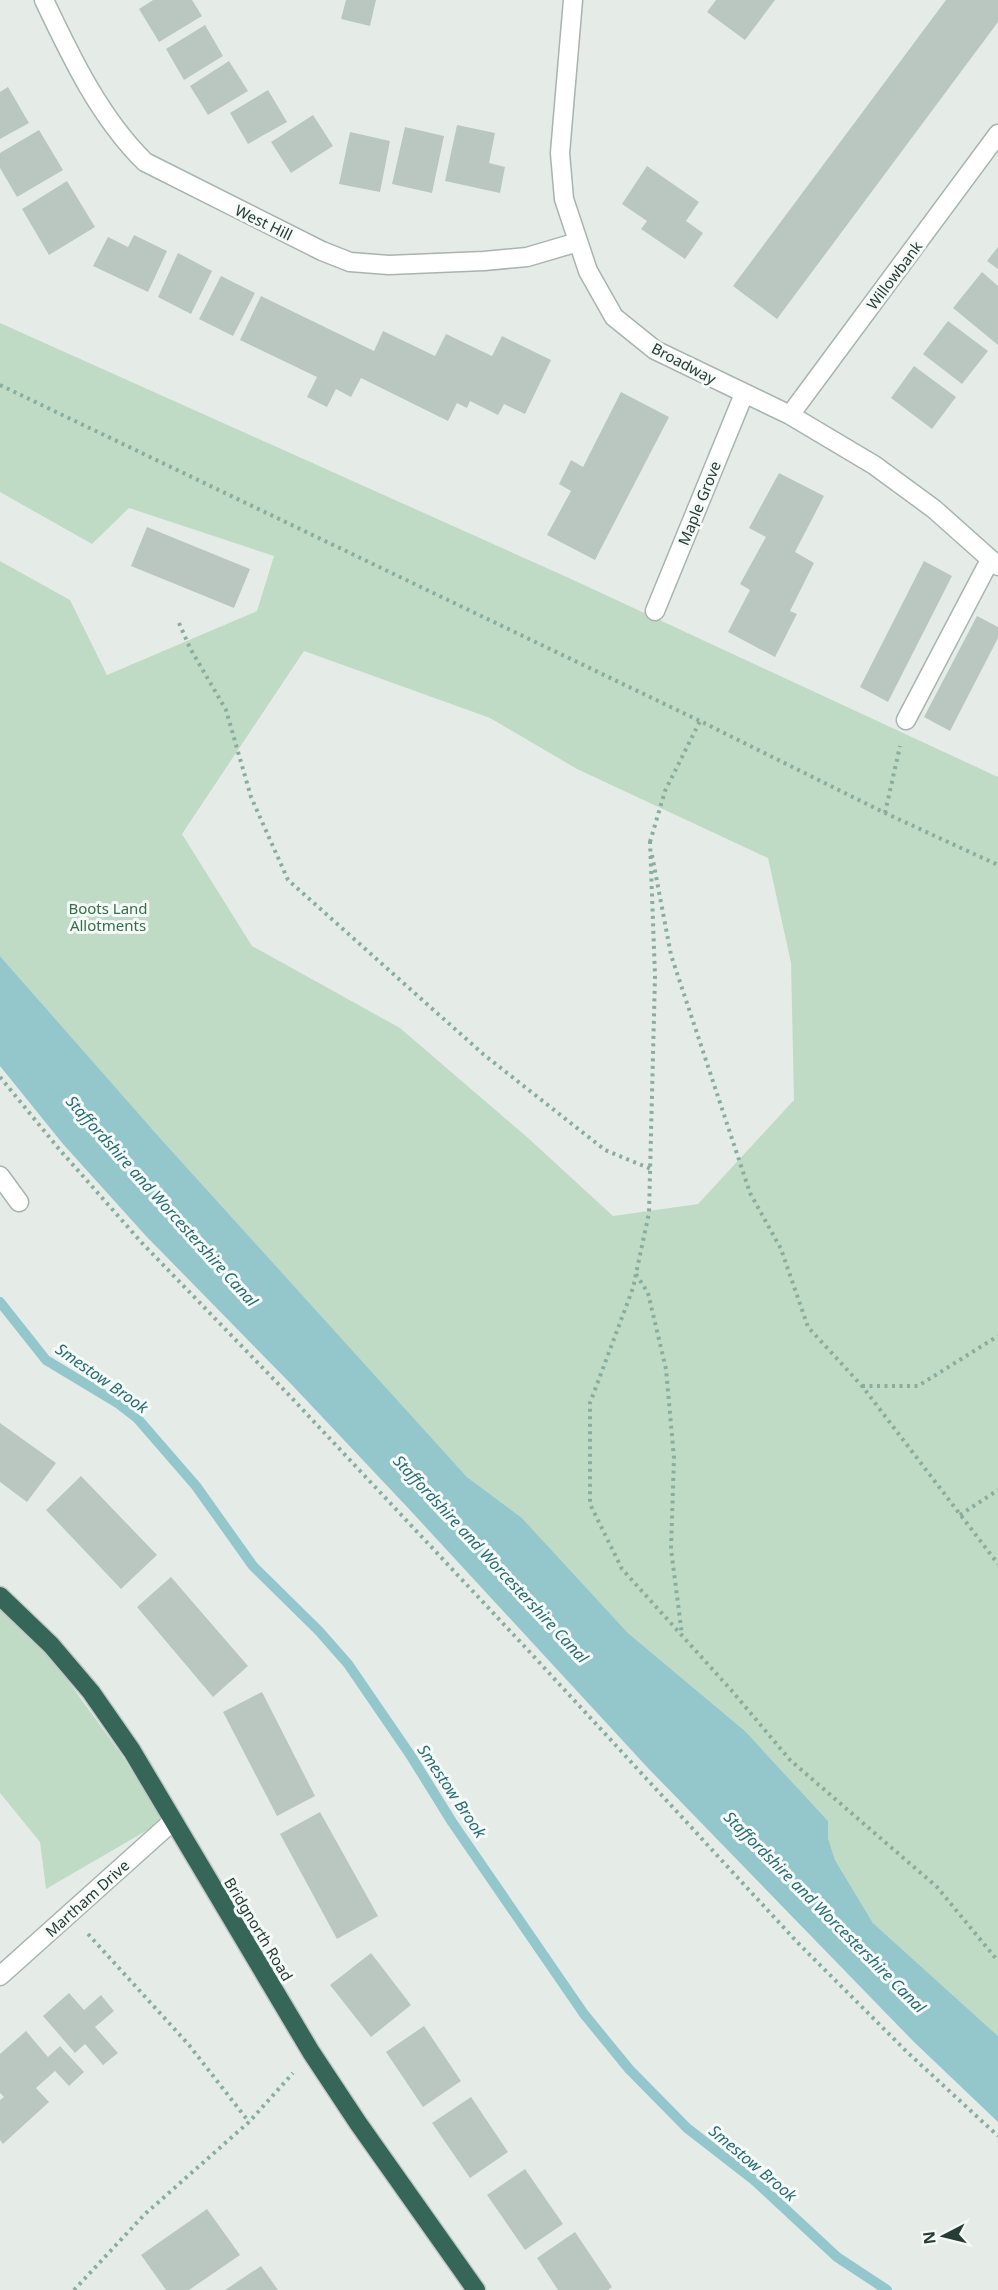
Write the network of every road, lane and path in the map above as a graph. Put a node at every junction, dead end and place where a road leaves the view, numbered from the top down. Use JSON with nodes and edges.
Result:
{"nodes":[{"id":1,"x":44,"y":0,"type":"edge"},
{"id":2,"x":573,"y":0,"type":"edge"},
{"id":3,"x":998,"y":134,"type":"edge"},
{"id":4,"x":578,"y":242,"type":"junction"},
{"id":5,"x":0,"y":385,"type":"edge"},
{"id":6,"x":744,"y":394,"type":"junction"},
{"id":7,"x":790,"y":415,"type":"junction"},
{"id":8,"x":994,"y":563,"type":"edge"},
{"id":9,"x":655,"y":611,"type":"dead end"},
{"id":10,"x":179,"y":624,"type":"dead end"},
{"id":11,"x":906,"y":720,"type":"joint"},
{"id":12,"x":700,"y":721,"type":"junction"},
{"id":13,"x":885,"y":813,"type":"junction"},
{"id":14,"x":650,"y":841,"type":"junction"},
{"id":15,"x":998,"y":865,"type":"edge"},
{"id":16,"x":0,"y":1077,"type":"edge"},
{"id":17,"x":651,"y":1169,"type":"junction"},
{"id":18,"x":0,"y":1176,"type":"edge"},
{"id":19,"x":19,"y":1202,"type":"dead end"},
{"id":20,"x":636,"y":1274,"type":"junction"},
{"id":21,"x":998,"y":1336,"type":"edge"},
{"id":22,"x":862,"y":1386,"type":"junction"},
{"id":23,"x":998,"y":1490,"type":"edge"},
{"id":24,"x":960,"y":1515,"type":"junction"},
{"id":25,"x":998,"y":1564,"type":"edge"},
{"id":26,"x":0,"y":1596,"type":"edge"},
{"id":27,"x":682,"y":1635,"type":"junction"},
{"id":28,"x":173,"y":1821,"type":"junction"},
{"id":29,"x":70,"y":1914,"type":"junction"},
{"id":30,"x":998,"y":1961,"type":"edge"},
{"id":31,"x":0,"y":1976,"type":"edge"},
{"id":32,"x":311,"y":2052,"type":"junction"},
{"id":33,"x":249,"y":2122,"type":"junction"},
{"id":34,"x":998,"y":2136,"type":"edge"},
{"id":35,"x":74,"y":2290,"type":"edge"},
{"id":36,"x":476,"y":2290,"type":"edge"}],
"edges":[{"from":1,"to":4,"type":"street","name":"West Hill"},
{"from":2,"to":4,"type":"street","name":"Broadway"},
{"from":3,"to":7,"type":"street","name":"Willowbank"},
{"from":4,"to":6,"type":"street","name":"Broadway"},
{"from":5,"to":12,"type":"path"},
{"from":6,"to":7,"type":"street","name":"Broadway"},
{"from":6,"to":9,"type":"street","name":"Maple Grove"},
{"from":7,"to":8,"type":"street","name":"Broadway"},
{"from":8,"to":11,"type":"street"},
{"from":10,"to":17,"type":"path"},
{"from":11,"to":13,"type":"path"},
{"from":12,"to":13,"type":"path"},
{"from":12,"to":14,"type":"path"},
{"from":13,"to":15,"type":"path"},
{"from":14,"to":17,"type":"path"},
{"from":14,"to":22,"type":"path"},
{"from":16,"to":34,"type":"path"},
{"from":17,"to":20,"type":"path"},
{"from":18,"to":19,"type":"street"},
{"from":20,"to":27,"type":"path"},
{"from":20,"to":27,"type":"path"},
{"from":21,"to":22,"type":"path"},
{"from":22,"to":24,"type":"path"},
{"from":23,"to":24,"type":"path"},
{"from":24,"to":25,"type":"path"},
{"from":26,"to":28,"type":"highway","name":"Bridgnorth Road"},
{"from":27,"to":30,"type":"path"},
{"from":28,"to":29,"type":"street","name":"Martham Drive"},
{"from":28,"to":32,"type":"highway","name":"Bridgnorth Road"},
{"from":29,"to":31,"type":"street","name":"Martham Drive"},
{"from":29,"to":33,"type":"path"},
{"from":32,"to":33,"type":"path"},
{"from":32,"to":36,"type":"highway","name":"Bridgnorth Road"},
{"from":33,"to":35,"type":"path"}]}
